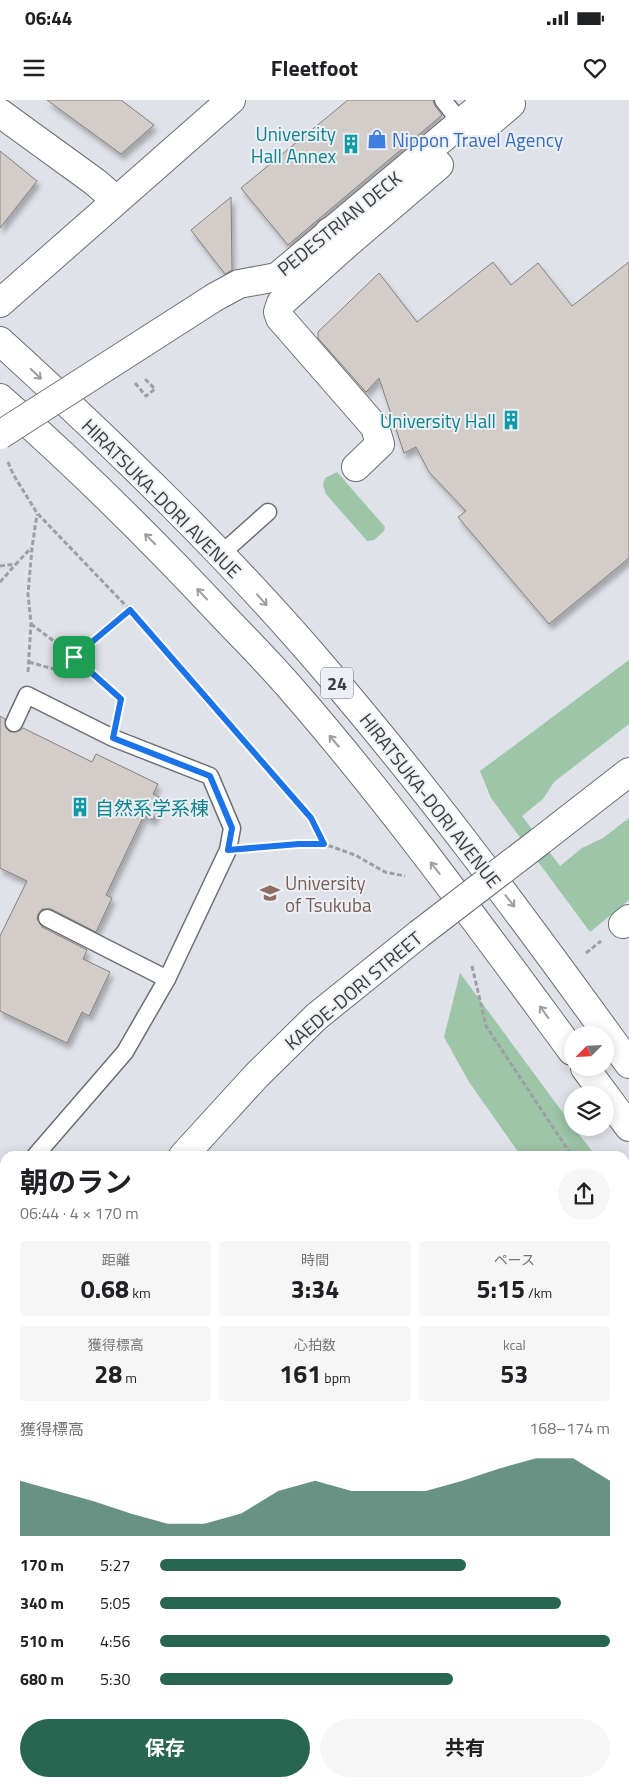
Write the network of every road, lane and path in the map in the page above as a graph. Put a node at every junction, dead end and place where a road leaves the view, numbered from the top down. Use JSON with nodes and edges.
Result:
{"nodes":[{"id":1,"x":231,"y":100,"type":"edge"},
{"id":2,"x":443,"y":100,"type":"edge"},
{"id":3,"x":488,"y":100,"type":"edge"},
{"id":4,"x":507,"y":100,"type":"edge"},
{"id":5,"x":0,"y":113,"type":"edge"},
{"id":6,"x":461,"y":123,"type":"junction"},
{"id":7,"x":116,"y":200,"type":"junction"},
{"id":8,"x":335,"y":240,"type":"junction"},
{"id":9,"x":0,"y":303,"type":"edge"},
{"id":10,"x":0,"y":341,"type":"edge"},
{"id":11,"x":0,"y":398,"type":"edge"},
{"id":12,"x":4,"y":447,"type":"edge"},
{"id":13,"x":356,"y":467,"type":"dead end"},
{"id":14,"x":268,"y":512,"type":"dead end"},
{"id":15,"x":37,"y":514,"type":"junction"},
{"id":16,"x":32,"y":548,"type":"junction"},
{"id":17,"x":221,"y":554,"type":"junction"},
{"id":18,"x":16,"y":564,"type":"junction"},
{"id":19,"x":0,"y":566,"type":"edge"},
{"id":20,"x":0,"y":582,"type":"edge"},
{"id":21,"x":130,"y":610,"type":"junction"},
{"id":22,"x":31,"y":623,"type":"junction"},
{"id":23,"x":74,"y":657,"type":"junction"},
{"id":24,"x":29,"y":662,"type":"junction"},
{"id":25,"x":27,"y":695,"type":"junction"},
{"id":26,"x":14,"y":723,"type":"dead end"},
{"id":27,"x":113,"y":738,"type":"junction"},
{"id":28,"x":629,"y":772,"type":"edge"},
{"id":29,"x":324,"y":844,"type":"junction"},
{"id":30,"x":228,"y":850,"type":"junction"},
{"id":31,"x":408,"y":877,"type":"dead end"},
{"id":32,"x":47,"y":918,"type":"dead end"},
{"id":33,"x":472,"y":959,"type":"dead end"},
{"id":34,"x":167,"y":979,"type":"junction"},
{"id":35,"x":564,"y":1040,"type":"edge"},
{"id":36,"x":629,"y":1064,"type":"edge"},
{"id":37,"x":591,"y":1076,"type":"edge"},
{"id":38,"x":629,"y":1127,"type":"edge"},
{"id":39,"x":39,"y":1151,"type":"edge"},
{"id":40,"x":188,"y":1151,"type":"edge"},
{"id":41,"x":569,"y":1151,"type":"edge"}],
"edges":[{"from":1,"to":7,"type":"street"},
{"from":2,"to":6,"type":"lane"},
{"from":3,"to":6,"type":"street","name":"PEDESTRIAN DECK"},
{"from":4,"to":8,"type":"street"},
{"from":5,"to":7,"type":"street"},
{"from":6,"to":8,"type":"street","name":"PEDESTRIAN DECK"},
{"from":7,"to":9,"type":"street"},
{"from":8,"to":12,"type":"street","name":"PEDESTRIAN DECK","bridge":true},
{"from":8,"to":13,"type":"street"},
{"from":10,"to":17,"type":"street","name":"HIRATSUKA-DORI AVENUE","number":"24","one_way":true},
{"from":35,"to":11,"type":"street","name":"HIRATSUKA-DORI AVENUE","number":"24","one_way":true},
{"from":12,"to":15,"type":"path"},
{"from":14,"to":17,"type":"lane"},
{"from":15,"to":16,"type":"path"},
{"from":15,"to":21,"type":"path"},
{"from":16,"to":18,"type":"path"},
{"from":16,"to":22,"type":"path"},
{"from":17,"to":36,"type":"street","name":"HIRATSUKA-DORI AVENUE","number":"24","one_way":true},
{"from":18,"to":19,"type":"path"},
{"from":18,"to":20,"type":"path"},
{"from":21,"to":23,"type":"path"},
{"from":21,"to":29,"type":"path"},
{"from":22,"to":23,"type":"path"},
{"from":22,"to":24,"type":"path"},
{"from":23,"to":24,"type":"path"},
{"from":23,"to":27,"type":"path"},
{"from":24,"to":25,"type":"path"},
{"from":25,"to":26,"type":"lane"},
{"from":25,"to":27,"type":"lane"},
{"from":27,"to":30,"type":"lane"},
{"from":28,"to":40,"type":"street","name":"KAEDE-DORI STREET","bridge":true},
{"from":29,"to":30,"type":"path"},
{"from":29,"to":31,"type":"path"},
{"from":30,"to":34,"type":"lane"},
{"from":32,"to":34,"type":"lane"},
{"from":33,"to":41,"type":"path"},
{"from":34,"to":39,"type":"lane"},
{"from":37,"to":38,"type":"street"}]}
